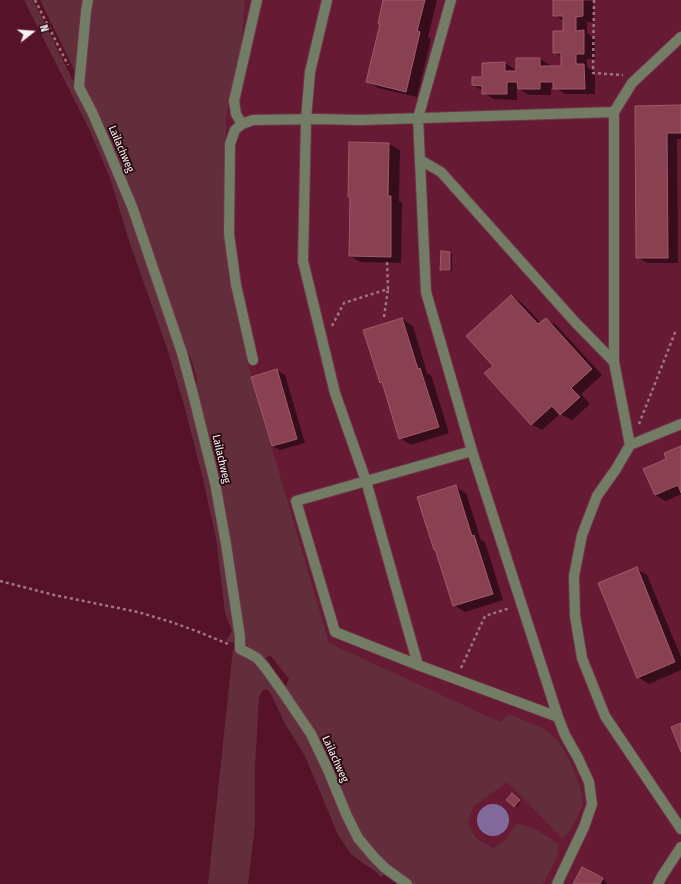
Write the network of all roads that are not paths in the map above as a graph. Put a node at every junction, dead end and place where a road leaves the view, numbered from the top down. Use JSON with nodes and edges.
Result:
{"nodes":[{"id":1,"x":88,"y":0,"type":"edge"},
{"id":2,"x":257,"y":0,"type":"edge"},
{"id":3,"x":327,"y":0,"type":"edge"},
{"id":4,"x":451,"y":0,"type":"edge"},
{"id":5,"x":681,"y":37,"type":"edge"},
{"id":6,"x":614,"y":112,"type":"junction"},
{"id":7,"x":418,"y":118,"type":"junction"},
{"id":8,"x":306,"y":119,"type":"junction"},
{"id":9,"x":242,"y":124,"type":"junction"},
{"id":10,"x":420,"y":160,"type":"junction"},
{"id":11,"x":253,"y":360,"type":"dead end"},
{"id":12,"x":614,"y":362,"type":"junction"},
{"id":13,"x":681,"y":424,"type":"edge"},
{"id":14,"x":630,"y":445,"type":"junction"},
{"id":15,"x":472,"y":451,"type":"junction"},
{"id":16,"x":366,"y":481,"type":"junction"},
{"id":17,"x":418,"y":665,"type":"junction"},
{"id":18,"x":558,"y":717,"type":"junction"},
{"id":19,"x":681,"y":829,"type":"edge"},
{"id":20,"x":681,"y":847,"type":"edge"},
{"id":21,"x":407,"y":884,"type":"edge"},
{"id":22,"x":556,"y":884,"type":"edge"},
{"id":23,"x":658,"y":884,"type":"edge"}],
"edges":[{"from":1,"to":21,"type":"lane","name":"Lailachweg"},
{"from":2,"to":9,"type":"lane"},
{"from":3,"to":8,"type":"lane"},
{"from":4,"to":7,"type":"lane"},
{"from":5,"to":6,"type":"lane"},
{"from":6,"to":7,"type":"lane"},
{"from":6,"to":12,"type":"lane"},
{"from":7,"to":8,"type":"lane"},
{"from":7,"to":10,"type":"lane"},
{"from":8,"to":9,"type":"lane"},
{"from":8,"to":16,"type":"lane"},
{"from":9,"to":11,"type":"lane"},
{"from":10,"to":12,"type":"lane"},
{"from":10,"to":15,"type":"lane"},
{"from":12,"to":14,"type":"lane"},
{"from":13,"to":14,"type":"lane"},
{"from":14,"to":19,"type":"lane"},
{"from":15,"to":16,"type":"lane"},
{"from":15,"to":18,"type":"lane"},
{"from":16,"to":17,"type":"lane"},
{"from":16,"to":17,"type":"lane"},
{"from":17,"to":18,"type":"lane"},
{"from":18,"to":22,"type":"lane"},
{"from":20,"to":23,"type":"lane"}]}
